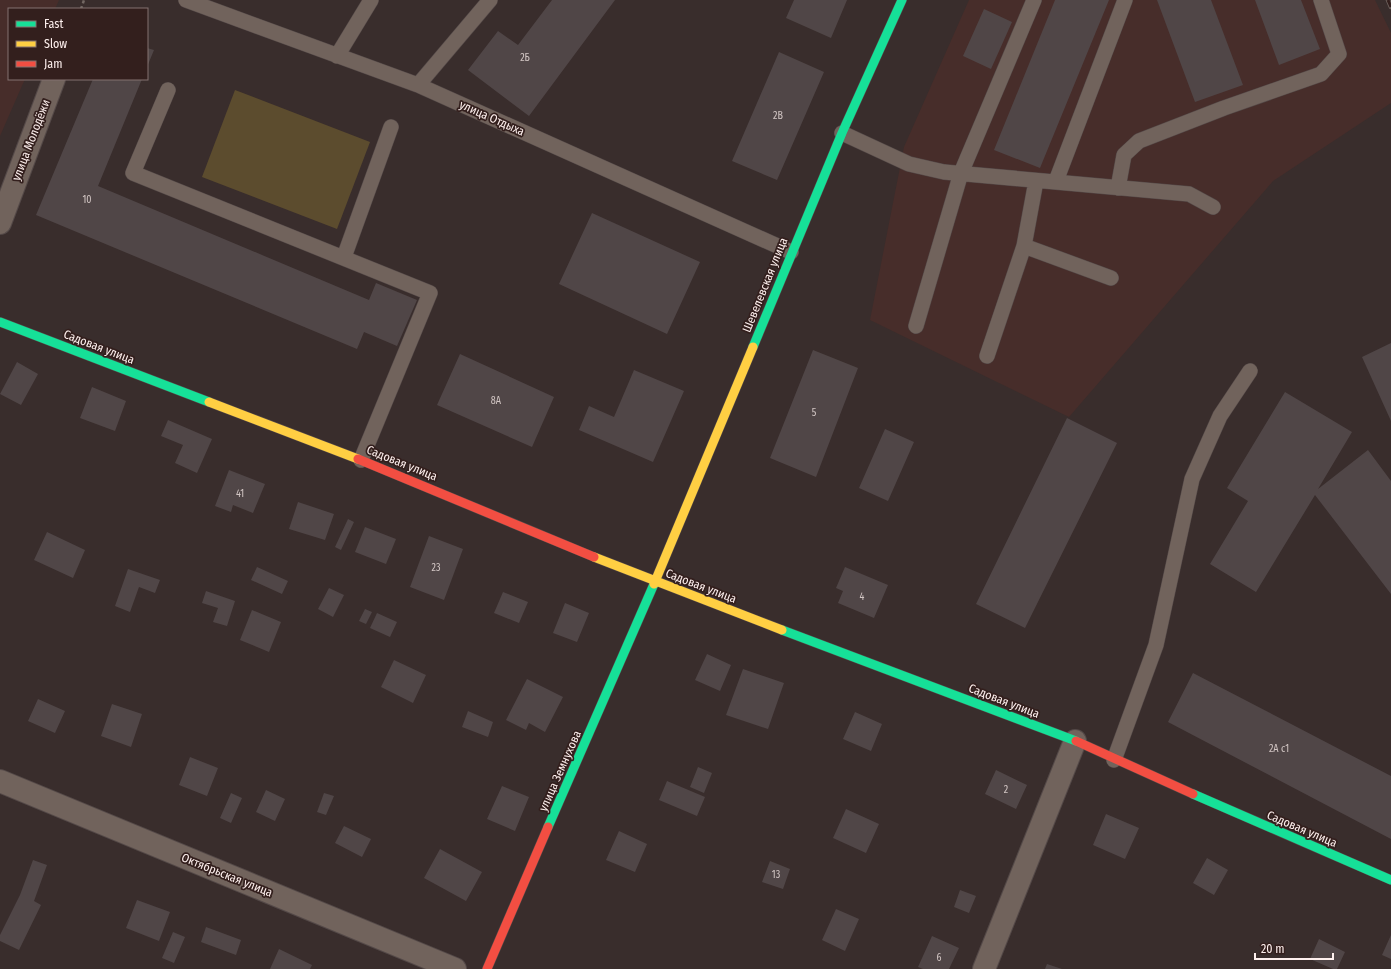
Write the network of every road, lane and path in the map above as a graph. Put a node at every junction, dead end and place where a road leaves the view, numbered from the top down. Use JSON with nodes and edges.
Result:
{"nodes":[{"id":1,"x":186,"y":0,"type":"edge"},
{"id":2,"x":371,"y":0,"type":"edge"},
{"id":3,"x":490,"y":0,"type":"edge"},
{"id":4,"x":902,"y":0,"type":"edge"},
{"id":5,"x":1034,"y":0,"type":"edge"},
{"id":6,"x":1125,"y":0,"type":"edge"},
{"id":7,"x":1321,"y":0,"type":"edge"},
{"id":8,"x":215,"y":5,"type":"edge"},
{"id":9,"x":337,"y":56,"type":"junction"},
{"id":10,"x":54,"y":80,"type":"edge"},
{"id":11,"x":418,"y":84,"type":"junction"},
{"id":12,"x":168,"y":90,"type":"dead end"},
{"id":13,"x":391,"y":127,"type":"dead end"},
{"id":14,"x":842,"y":133,"type":"junction"},
{"id":15,"x":961,"y":173,"type":"junction"},
{"id":16,"x":1036,"y":181,"type":"junction"},
{"id":17,"x":1056,"y":182,"type":"junction"},
{"id":18,"x":1118,"y":188,"type":"junction"},
{"id":19,"x":1213,"y":208,"type":"dead end"},
{"id":20,"x":0,"y":223,"type":"edge"},
{"id":21,"x":1024,"y":246,"type":"junction"},
{"id":22,"x":791,"y":252,"type":"junction"},
{"id":23,"x":344,"y":258,"type":"junction"},
{"id":24,"x":1111,"y":278,"type":"dead end"},
{"id":25,"x":0,"y":322,"type":"edge"},
{"id":26,"x":916,"y":326,"type":"dead end"},
{"id":27,"x":986,"y":356,"type":"dead end"},
{"id":28,"x":1250,"y":371,"type":"dead end"},
{"id":29,"x":361,"y":460,"type":"junction"},
{"id":30,"x":655,"y":582,"type":"junction"},
{"id":31,"x":1075,"y":741,"type":"junction"},
{"id":32,"x":1114,"y":760,"type":"junction"},
{"id":33,"x":0,"y":781,"type":"edge"},
{"id":34,"x":1391,"y":880,"type":"edge"},
{"id":35,"x":455,"y":969,"type":"edge"},
{"id":36,"x":487,"y":969,"type":"edge"},
{"id":37,"x":984,"y":969,"type":"edge"}],
"edges":[{"from":1,"to":8,"type":"lane","name":"улица Отдыха"},
{"from":2,"to":9,"type":"lane"},
{"from":3,"to":11,"type":"lane"},
{"from":4,"to":14,"type":"street","name":"Шевелевская улица"},
{"from":5,"to":15,"type":"lane"},
{"from":6,"to":17,"type":"lane"},
{"from":7,"to":18,"type":"lane"},
{"from":8,"to":9,"type":"lane","name":"улица Отдыха"},
{"from":9,"to":11,"type":"lane","name":"улица Отдыха"},
{"from":10,"to":20,"type":"street","name":"улица Молодёжи"},
{"from":11,"to":22,"type":"lane","name":"улица Отдыха"},
{"from":12,"to":23,"type":"lane"},
{"from":13,"to":23,"type":"lane"},
{"from":14,"to":15,"type":"lane"},
{"from":14,"to":22,"type":"street","name":"Шевелевская улица"},
{"from":15,"to":16,"type":"lane"},
{"from":15,"to":26,"type":"lane"},
{"from":16,"to":17,"type":"lane"},
{"from":16,"to":21,"type":"lane"},
{"from":17,"to":18,"type":"lane"},
{"from":18,"to":19,"type":"lane"},
{"from":21,"to":24,"type":"lane"},
{"from":21,"to":27,"type":"lane"},
{"from":22,"to":30,"type":"street","name":"Шевелевская улица"},
{"from":23,"to":29,"type":"lane"},
{"from":25,"to":29,"type":"street","name":"Садовая улица"},
{"from":28,"to":32,"type":"lane"},
{"from":29,"to":30,"type":"street","name":"Садовая улица"},
{"from":30,"to":31,"type":"street","name":"Садовая улица"},
{"from":30,"to":36,"type":"street","name":"улица Земнухова"},
{"from":31,"to":32,"type":"street","name":"Садовая улица"},
{"from":31,"to":37,"type":"street"},
{"from":32,"to":34,"type":"street","name":"Садовая улица"},
{"from":33,"to":35,"type":"street","name":"Октябрьская улица"}]}
